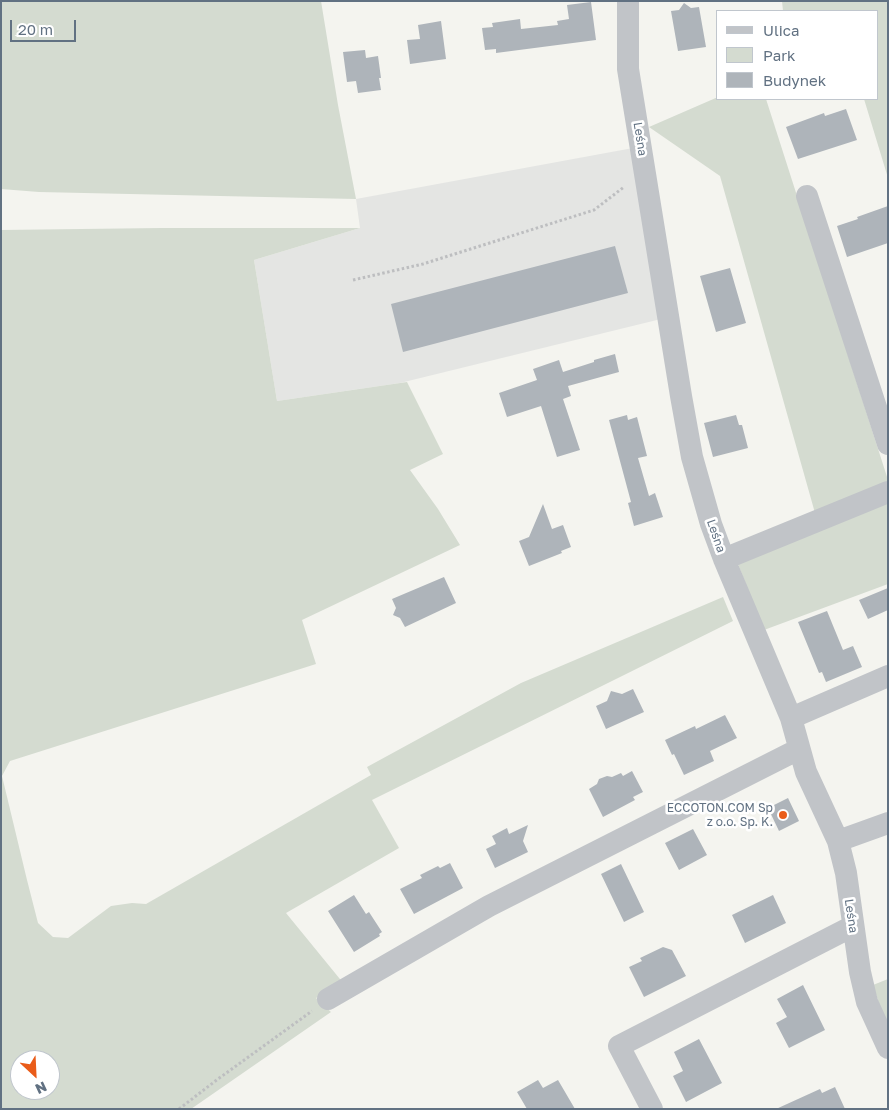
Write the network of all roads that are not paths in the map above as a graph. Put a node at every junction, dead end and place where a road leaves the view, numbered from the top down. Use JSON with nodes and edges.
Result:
{"nodes":[{"id":1,"x":628,"y":1,"type":"edge"},
{"id":2,"x":807,"y":196,"type":"dead end"},
{"id":3,"x":888,"y":444,"type":"edge"},
{"id":4,"x":888,"y":492,"type":"edge"},
{"id":5,"x":724,"y":558,"type":"junction"},
{"id":6,"x":888,"y":676,"type":"edge"},
{"id":7,"x":791,"y":718,"type":"junction"},
{"id":8,"x":799,"y":749,"type":"junction"},
{"id":9,"x":888,"y":824,"type":"edge"},
{"id":10,"x":838,"y":841,"type":"junction"},
{"id":11,"x":853,"y":926,"type":"junction"},
{"id":12,"x":328,"y":999,"type":"road end"},
{"id":13,"x":888,"y":1048,"type":"edge"},
{"id":14,"x":652,"y":1109,"type":"edge"}],
"edges":[{"from":1,"to":5,"type":"street","name":"Leśna"},
{"from":2,"to":3,"type":"street"},
{"from":4,"to":5,"type":"street"},
{"from":5,"to":7,"type":"street","name":"Leśna"},
{"from":6,"to":7,"type":"street"},
{"from":7,"to":8,"type":"street","name":"Leśna"},
{"from":8,"to":10,"type":"street","name":"Leśna"},
{"from":8,"to":12,"type":"street"},
{"from":9,"to":10,"type":"street"},
{"from":10,"to":11,"type":"street","name":"Leśna"},
{"from":11,"to":13,"type":"street","name":"Leśna"},
{"from":11,"to":14,"type":"street"}]}
